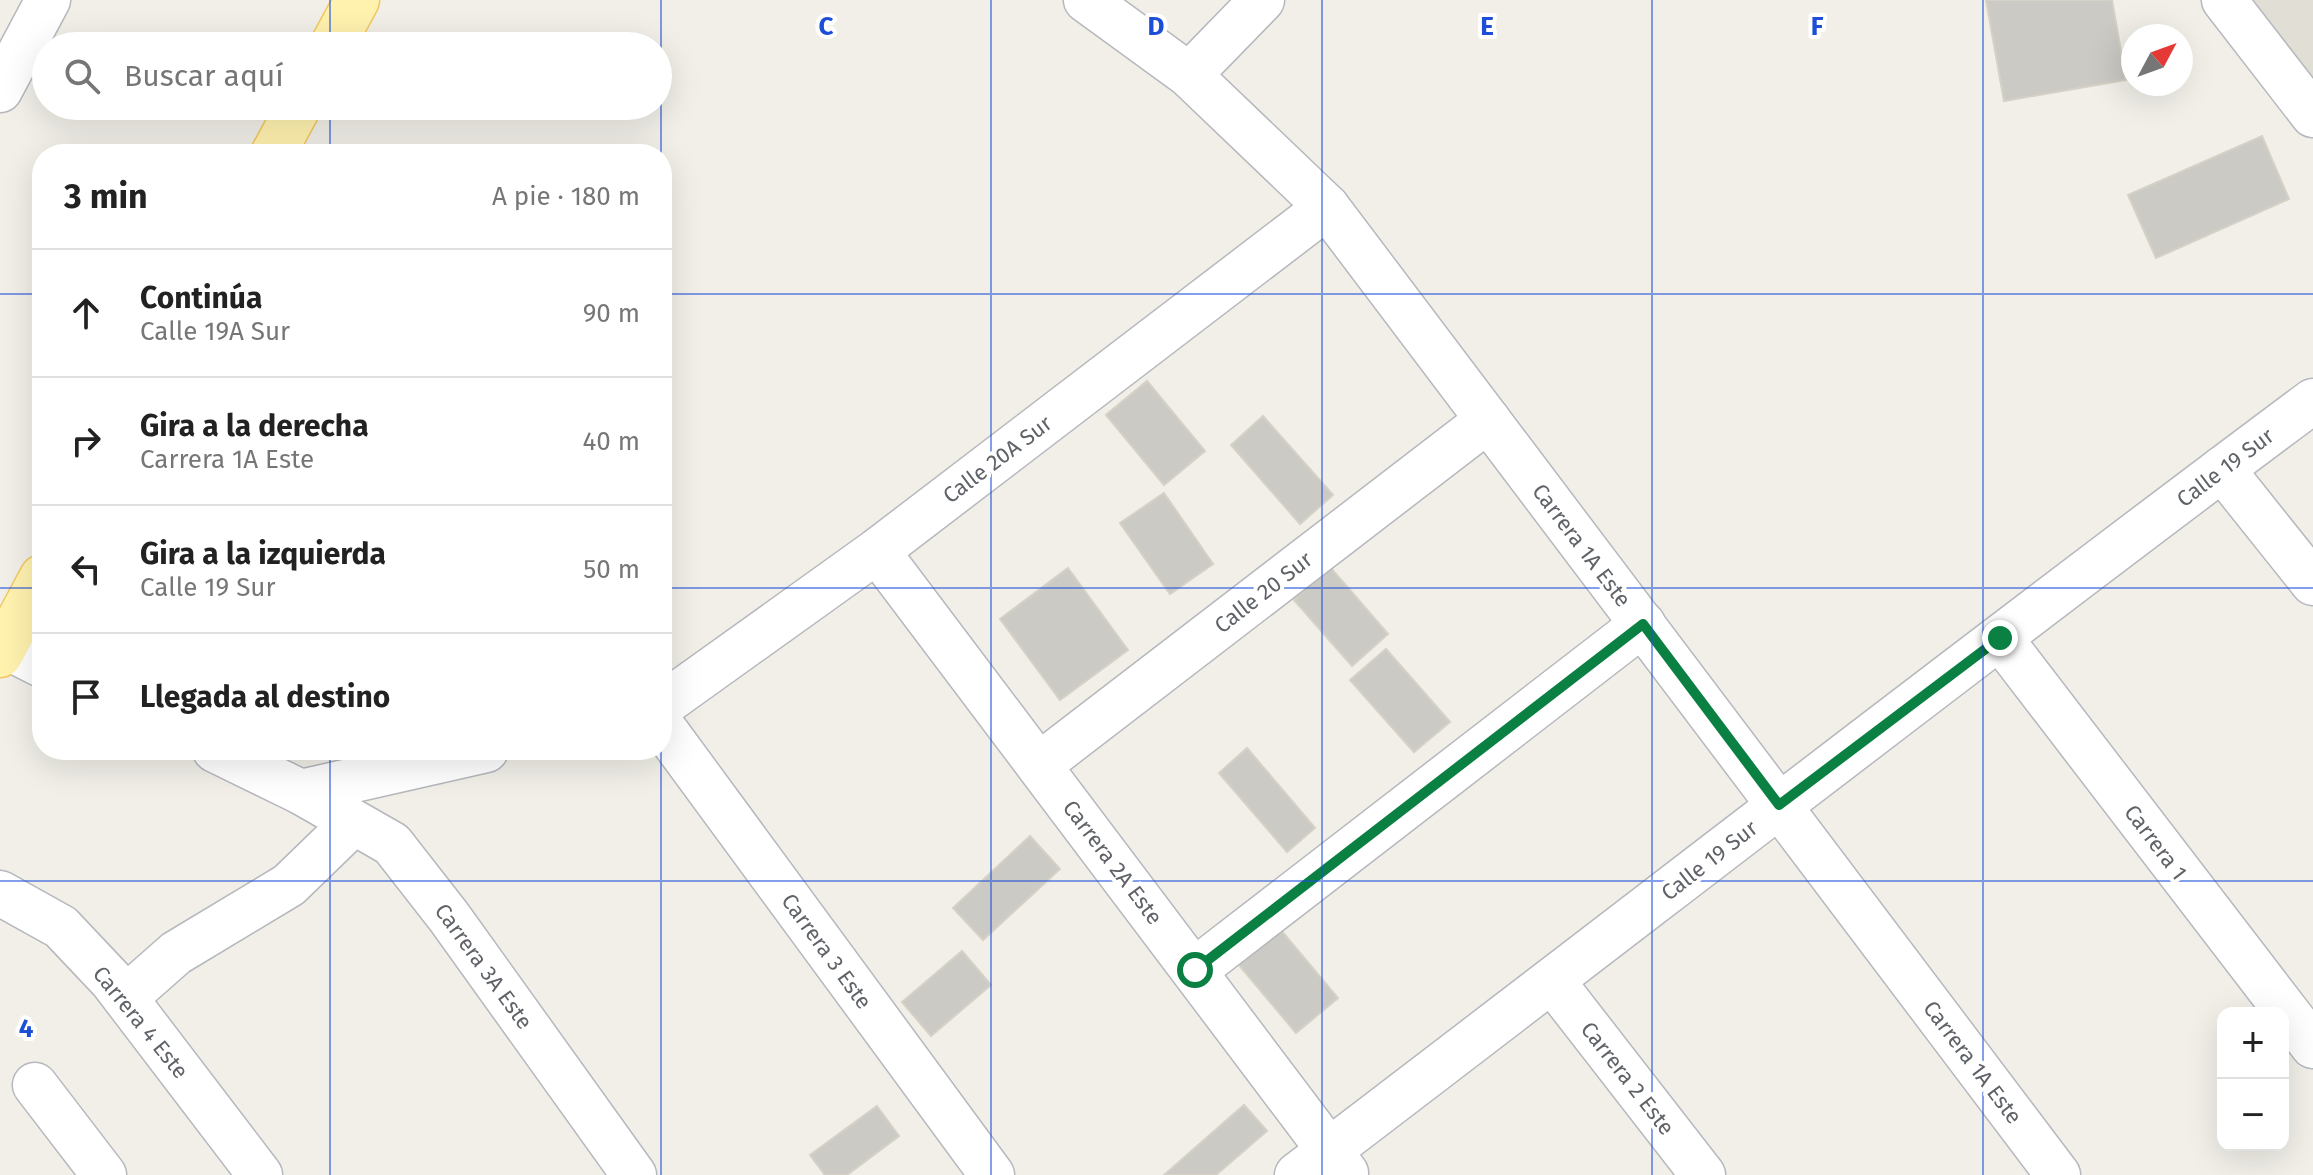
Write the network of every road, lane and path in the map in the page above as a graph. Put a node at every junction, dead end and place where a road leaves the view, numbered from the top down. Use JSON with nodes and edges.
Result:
{"nodes":[{"id":1,"x":48,"y":0,"type":"edge"},
{"id":2,"x":357,"y":0,"type":"edge"},
{"id":3,"x":1086,"y":0,"type":"edge"},
{"id":4,"x":1262,"y":0,"type":"edge"},
{"id":5,"x":2224,"y":0,"type":"edge"},
{"id":6,"x":340,"y":32,"type":"edge"},
{"id":7,"x":1189,"y":75,"type":"junction"},
{"id":8,"x":0,"y":90,"type":"edge"},
{"id":9,"x":2313,"y":115,"type":"edge"},
{"id":10,"x":291,"y":120,"type":"edge"},
{"id":11,"x":278,"y":144,"type":"edge"},
{"id":12,"x":1327,"y":207,"type":"junction"},
{"id":13,"x":2313,"y":401,"type":"edge"},
{"id":14,"x":1488,"y":420,"type":"junction"},
{"id":15,"x":2222,"y":469,"type":"junction"},
{"id":16,"x":877,"y":551,"type":"junction"},
{"id":17,"x":2313,"y":583,"type":"edge"},
{"id":18,"x":32,"y":602,"type":"edge"},
{"id":19,"x":1643,"y":624,"type":"junction"},
{"id":20,"x":2000,"y":638,"type":"junction"},
{"id":21,"x":12,"y":653,"type":"edge"},
{"id":22,"x":672,"y":698,"type":"edge"},
{"id":23,"x":672,"y":740,"type":"edge"},
{"id":24,"x":235,"y":760,"type":"edge"},
{"id":25,"x":442,"y":760,"type":"edge"},
{"id":26,"x":1039,"y":765,"type":"junction"},
{"id":27,"x":301,"y":792,"type":"junction"},
{"id":28,"x":1779,"y":805,"type":"junction"},
{"id":29,"x":353,"y":823,"type":"junction"},
{"id":30,"x":0,"y":893,"type":"edge"},
{"id":31,"x":1195,"y":970,"type":"junction"},
{"id":32,"x":1553,"y":982,"type":"junction"},
{"id":33,"x":125,"y":998,"type":"junction"},
{"id":34,"x":2313,"y":1046,"type":"edge"},
{"id":35,"x":35,"y":1085,"type":"dead end"},
{"id":36,"x":1325,"y":1167,"type":"edge"},
{"id":37,"x":104,"y":1175,"type":"edge"},
{"id":38,"x":260,"y":1175,"type":"edge"},
{"id":39,"x":634,"y":1175,"type":"edge"},
{"id":40,"x":992,"y":1175,"type":"edge"},
{"id":41,"x":1703,"y":1175,"type":"edge"},
{"id":42,"x":2058,"y":1175,"type":"edge"}],
"edges":[{"from":1,"to":8,"type":"street"},
{"from":2,"to":6,"type":"main road"},
{"from":3,"to":7,"type":"street","name":"Carrera 1A Este"},
{"from":4,"to":7,"type":"street"},
{"from":5,"to":9,"type":"street"},
{"from":7,"to":12,"type":"street","name":"Carrera 1A Este"},
{"from":10,"to":11,"type":"main road"},
{"from":12,"to":14,"type":"street","name":"Carrera 1A Este"},
{"from":12,"to":16,"type":"street","name":"Calle 20A Sur"},
{"from":13,"to":15,"type":"street","name":"Calle 19 Sur"},
{"from":14,"to":19,"type":"street","name":"Carrera 1A Este"},
{"from":14,"to":26,"type":"street","name":"Calle 20 Sur"},
{"from":15,"to":17,"type":"street"},
{"from":15,"to":20,"type":"street","name":"Calle 19 Sur"},
{"from":16,"to":22,"type":"street","name":"Calle 20A Sur"},
{"from":16,"to":26,"type":"street","name":"Carrera 2A Este"},
{"from":18,"to":21,"type":"main road"},
{"from":19,"to":28,"type":"street","name":"Carrera 1A Este"},
{"from":19,"to":31,"type":"street"},
{"from":20,"to":28,"type":"street","name":"Calle 19 Sur"},
{"from":20,"to":34,"type":"street","name":"Carrera 1"},
{"from":23,"to":40,"type":"street","name":"Carrera 3 Este"},
{"from":24,"to":27,"type":"street","name":"Carrera 3A Este"},
{"from":25,"to":27,"type":"street"},
{"from":26,"to":31,"type":"street","name":"Carrera 2A Este"},
{"from":27,"to":29,"type":"street","name":"Carrera 3A Este"},
{"from":28,"to":32,"type":"street","name":"Calle 19 Sur"},
{"from":28,"to":42,"type":"street","name":"Carrera 1A Este"},
{"from":29,"to":33,"type":"street"},
{"from":29,"to":39,"type":"street","name":"Carrera 3A Este"},
{"from":30,"to":33,"type":"street","name":"Carrera 4 Este"},
{"from":31,"to":36,"type":"street","name":"Carrera 2A Este"},
{"from":32,"to":36,"type":"street","name":"Calle 19 Sur"},
{"from":32,"to":41,"type":"street","name":"Carrera 2 Este"},
{"from":33,"to":38,"type":"street","name":"Carrera 4 Este"},
{"from":35,"to":37,"type":"street"}]}
